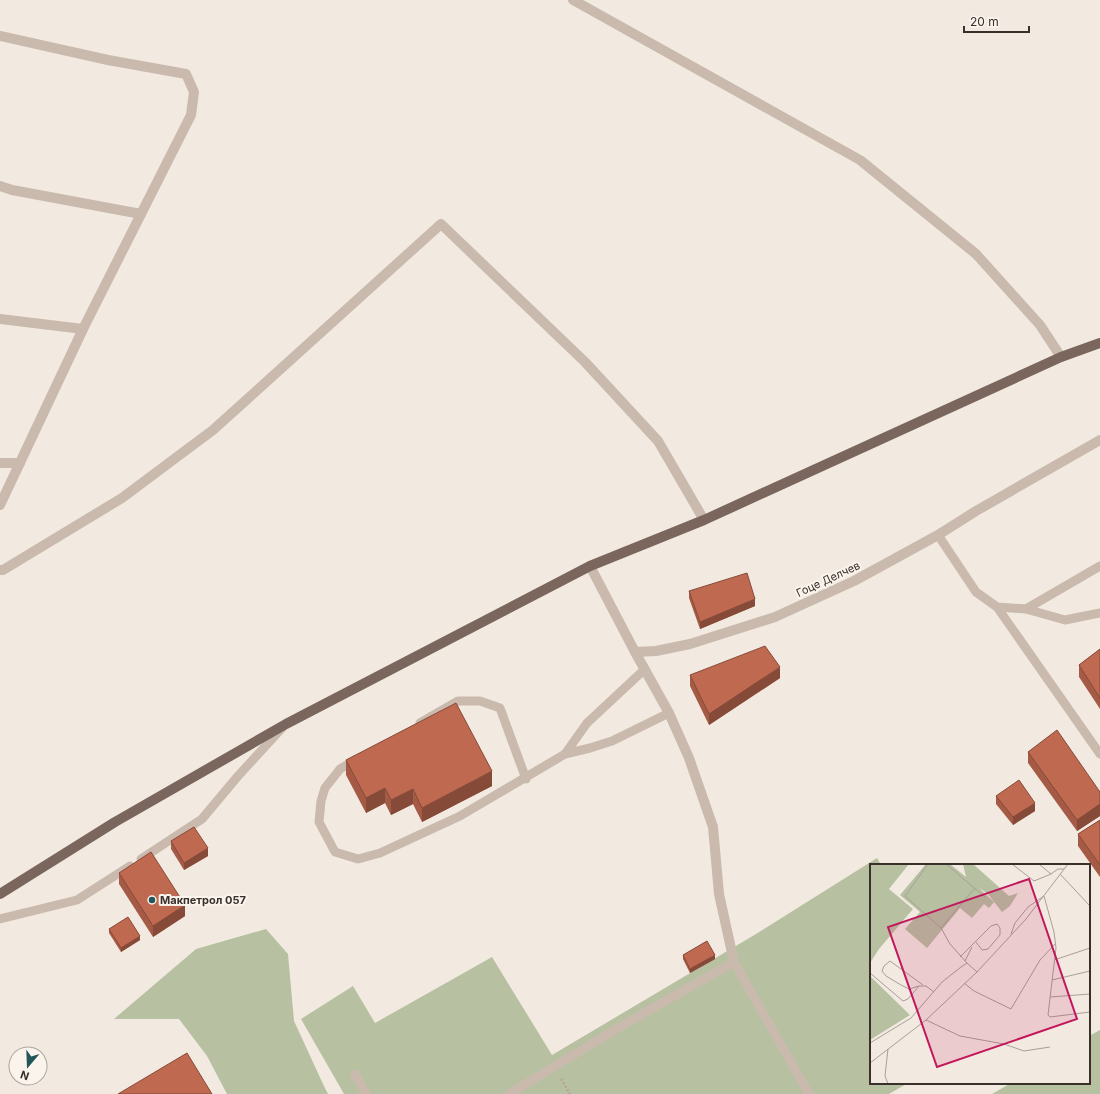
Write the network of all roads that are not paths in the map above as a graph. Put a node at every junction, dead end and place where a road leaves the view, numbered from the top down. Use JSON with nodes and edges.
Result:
{"nodes":[{"id":1,"x":573,"y":0,"type":"edge"},
{"id":2,"x":0,"y":36,"type":"edge"},
{"id":3,"x":0,"y":186,"type":"edge"},
{"id":4,"x":140,"y":214,"type":"junction"},
{"id":5,"x":0,"y":320,"type":"edge"},
{"id":6,"x":83,"y":329,"type":"junction"},
{"id":7,"x":1100,"y":343,"type":"edge"},
{"id":8,"x":1061,"y":356,"type":"junction"},
{"id":9,"x":1100,"y":440,"type":"edge"},
{"id":10,"x":0,"y":463,"type":"edge"},
{"id":11,"x":20,"y":463,"type":"junction"},
{"id":12,"x":0,"y":505,"type":"edge"},
{"id":13,"x":704,"y":520,"type":"junction"},
{"id":14,"x":938,"y":535,"type":"junction"},
{"id":15,"x":590,"y":566,"type":"junction"},
{"id":16,"x":1100,"y":566,"type":"edge"},
{"id":17,"x":0,"y":570,"type":"edge"},
{"id":18,"x":997,"y":607,"type":"junction"},
{"id":19,"x":1026,"y":609,"type":"junction"},
{"id":20,"x":1100,"y":613,"type":"edge"},
{"id":21,"x":635,"y":652,"type":"junction"},
{"id":22,"x":645,"y":669,"type":"junction"},
{"id":23,"x":669,"y":713,"type":"junction"},
{"id":24,"x":286,"y":724,"type":"junction"},
{"id":25,"x":409,"y":729,"type":"edge"},
{"id":26,"x":368,"y":753,"type":"edge"},
{"id":27,"x":565,"y":754,"type":"junction"},
{"id":28,"x":1100,"y":754,"type":"edge"},
{"id":29,"x":526,"y":778,"type":"junction"},
{"id":30,"x":0,"y":894,"type":"edge"},
{"id":31,"x":0,"y":919,"type":"edge"},
{"id":32,"x":734,"y":962,"type":"junction"},
{"id":33,"x":355,"y":1074,"type":"dead end"},
{"id":34,"x":366,"y":1094,"type":"edge"},
{"id":35,"x":509,"y":1094,"type":"edge"},
{"id":36,"x":809,"y":1094,"type":"edge"}],
"edges":[{"from":1,"to":8,"type":"street"},
{"from":2,"to":4,"type":"street"},
{"from":3,"to":4,"type":"street"},
{"from":4,"to":6,"type":"street"},
{"from":5,"to":6,"type":"street"},
{"from":6,"to":11,"type":"street"},
{"from":7,"to":8,"type":"main road"},
{"from":8,"to":13,"type":"main road"},
{"from":9,"to":14,"type":"street","name":"Гоце Делчев"},
{"from":10,"to":11,"type":"street"},
{"from":11,"to":12,"type":"street"},
{"from":13,"to":15,"type":"main road"},
{"from":13,"to":17,"type":"street"},
{"from":14,"to":18,"type":"lane"},
{"from":14,"to":21,"type":"street","name":"Гоце Делчев"},
{"from":15,"to":21,"type":"street"},
{"from":15,"to":24,"type":"main road"},
{"from":16,"to":19,"type":"lane"},
{"from":18,"to":19,"type":"lane"},
{"from":18,"to":28,"type":"lane"},
{"from":19,"to":20,"type":"lane"},
{"from":21,"to":22,"type":"street"},
{"from":22,"to":23,"type":"street"},
{"from":22,"to":27,"type":"lane"},
{"from":23,"to":27,"type":"lane"},
{"from":23,"to":32,"type":"street"},
{"from":24,"to":30,"type":"main road"},
{"from":24,"to":31,"type":"lane"},
{"from":25,"to":29,"type":"lane"},
{"from":26,"to":29,"type":"lane"},
{"from":27,"to":29,"type":"lane"},
{"from":32,"to":35,"type":"lane"},
{"from":32,"to":36,"type":"lane"},
{"from":33,"to":34,"type":"lane"}]}
